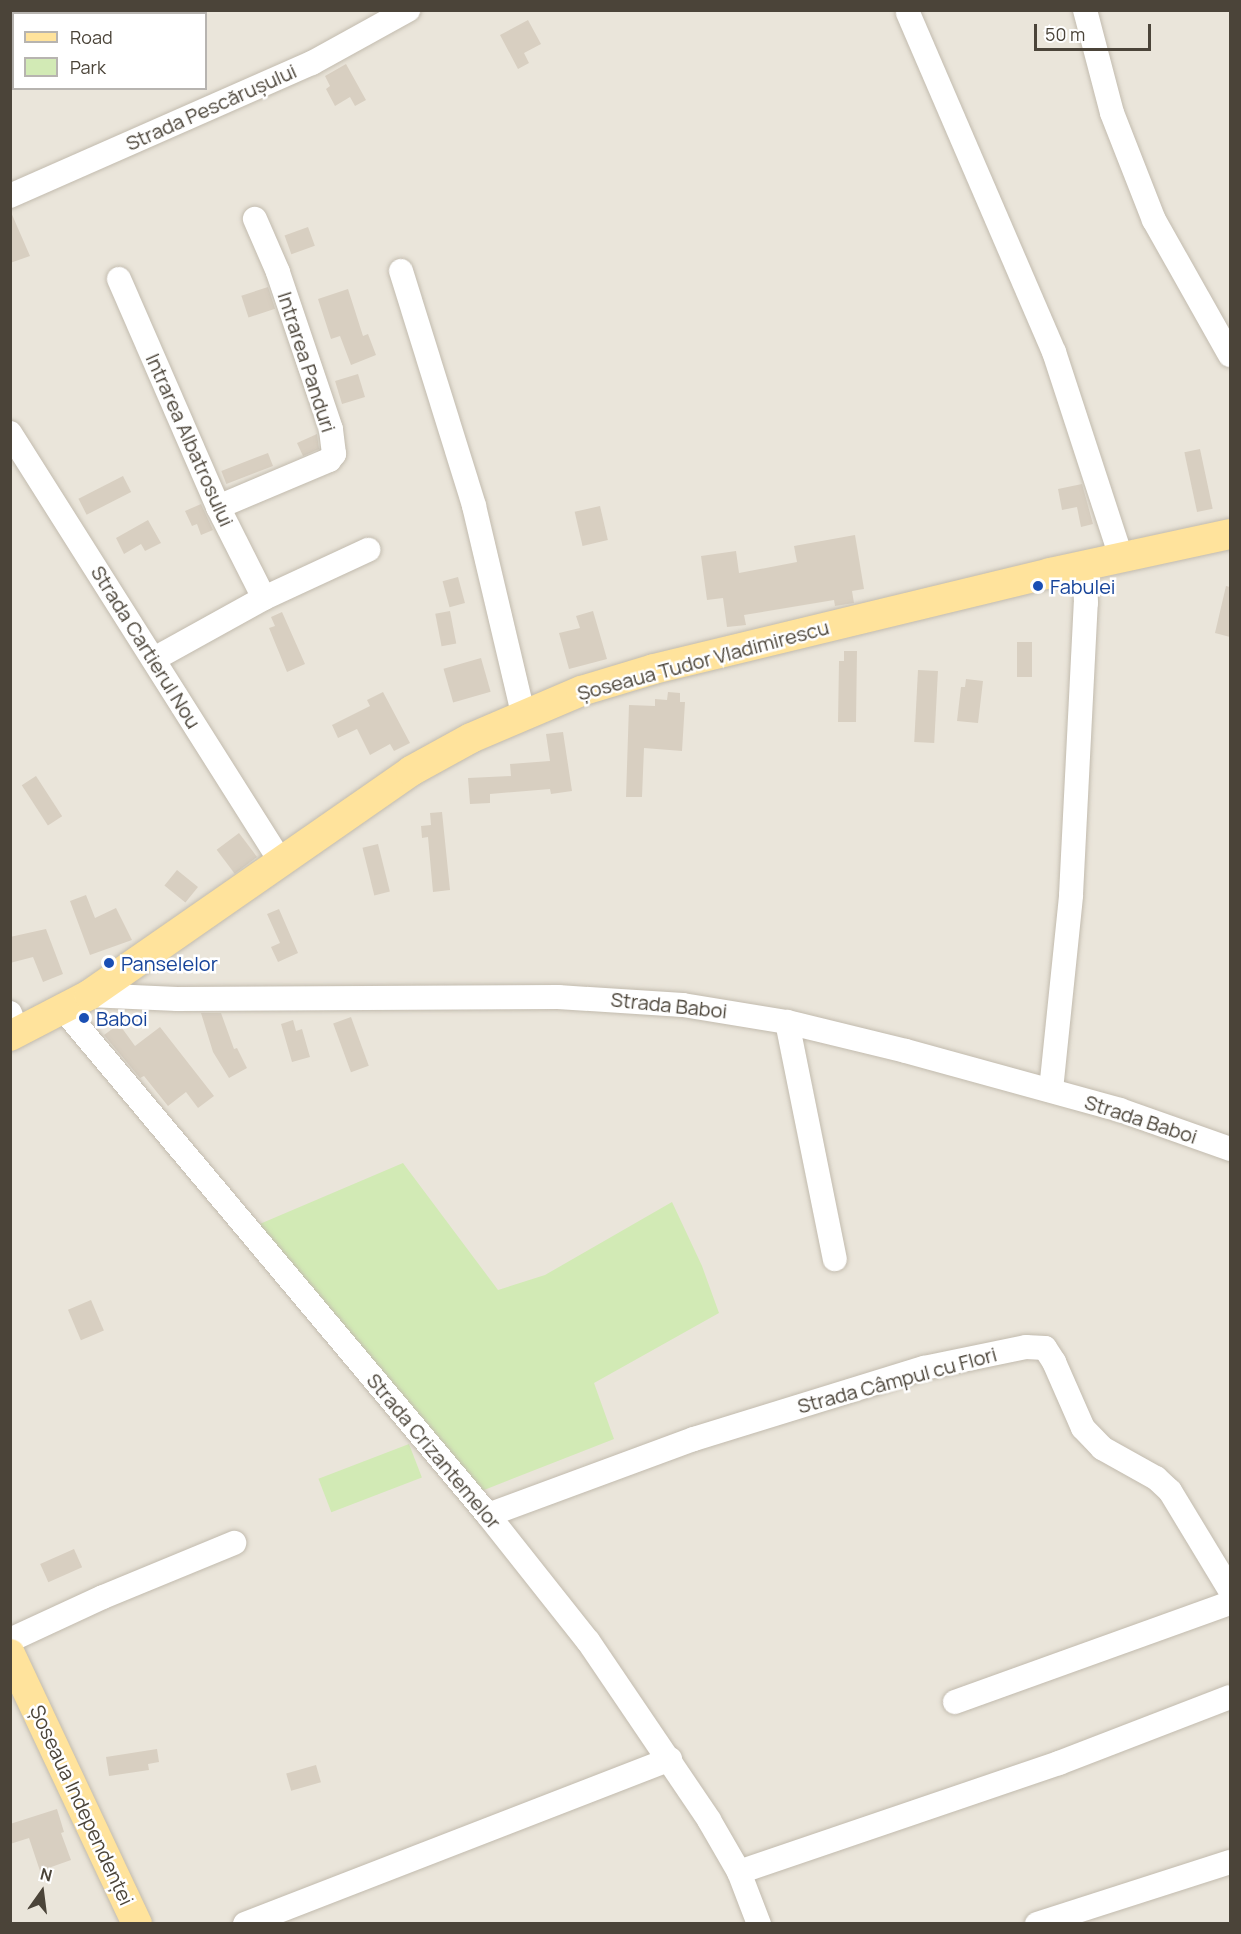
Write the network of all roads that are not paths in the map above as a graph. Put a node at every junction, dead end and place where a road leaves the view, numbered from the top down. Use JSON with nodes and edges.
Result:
{"nodes":[{"id":1,"x":408,"y":10,"type":"edge"},
{"id":2,"x":1085,"y":10,"type":"edge"},
{"id":3,"x":908,"y":13,"type":"dead end"},
{"id":4,"x":10,"y":196,"type":"edge"},
{"id":5,"x":255,"y":219,"type":"dead end"},
{"id":6,"x":401,"y":271,"type":"dead end"},
{"id":7,"x":118,"y":279,"type":"dead end"},
{"id":8,"x":1230,"y":355,"type":"edge"},
{"id":9,"x":10,"y":433,"type":"edge"},
{"id":10,"x":218,"y":507,"type":"junction"},
{"id":11,"x":1230,"y":534,"type":"edge"},
{"id":12,"x":368,"y":550,"type":"dead end"},
{"id":13,"x":1121,"y":557,"type":"junction"},
{"id":14,"x":1085,"y":565,"type":"junction"},
{"id":15,"x":264,"y":598,"type":"junction"},
{"id":16,"x":154,"y":659,"type":"junction"},
{"id":17,"x":523,"y":714,"type":"junction"},
{"id":18,"x":281,"y":862,"type":"junction"},
{"id":19,"x":89,"y":995,"type":"junction"},
{"id":20,"x":64,"y":1010,"type":"junction"},
{"id":21,"x":787,"y":1022,"type":"junction"},
{"id":22,"x":13,"y":1027,"type":"edge"},
{"id":23,"x":1051,"y":1090,"type":"junction"},
{"id":24,"x":1230,"y":1149,"type":"edge"},
{"id":25,"x":835,"y":1259,"type":"dead end"},
{"id":26,"x":488,"y":1515,"type":"junction"},
{"id":27,"x":234,"y":1543,"type":"dead end"},
{"id":28,"x":1230,"y":1590,"type":"edge"},
{"id":29,"x":1230,"y":1603,"type":"edge"},
{"id":30,"x":10,"y":1640,"type":"edge"},
{"id":31,"x":10,"y":1654,"type":"edge"},
{"id":32,"x":1230,"y":1697,"type":"edge"},
{"id":33,"x":955,"y":1702,"type":"dead end"},
{"id":34,"x":670,"y":1759,"type":"junction"},
{"id":35,"x":1230,"y":1862,"type":"edge"},
{"id":36,"x":739,"y":1872,"type":"junction"},
{"id":37,"x":137,"y":1923,"type":"edge"},
{"id":38,"x":245,"y":1923,"type":"edge"},
{"id":39,"x":759,"y":1923,"type":"edge"},
{"id":40,"x":1037,"y":1923,"type":"edge"}],
"edges":[{"from":1,"to":4,"type":"street","name":"Strada Pescărușului"},
{"from":2,"to":8,"type":"street"},
{"from":3,"to":13,"type":"street"},
{"from":5,"to":10,"type":"street","name":"Intrarea Panduri"},
{"from":6,"to":17,"type":"street"},
{"from":7,"to":10,"type":"street","name":"Intrarea Albatrosului"},
{"from":9,"to":16,"type":"street","name":"Strada Cartierul Nou"},
{"from":10,"to":15,"type":"street","name":"Intrarea Albatrosului"},
{"from":11,"to":13,"type":"main road","name":"Șoseaua Tudor Vladimirescu"},
{"from":12,"to":15,"type":"street"},
{"from":13,"to":14,"type":"main road","name":"Șoseaua Tudor Vladimirescu"},
{"from":14,"to":17,"type":"main road","name":"Șoseaua Tudor Vladimirescu"},
{"from":14,"to":23,"type":"street"},
{"from":15,"to":16,"type":"street"},
{"from":16,"to":18,"type":"street","name":"Strada Cartierul Nou"},
{"from":17,"to":18,"type":"main road","name":"Șoseaua Tudor Vladimirescu"},
{"from":18,"to":19,"type":"main road","name":"Șoseaua Tudor Vladimirescu"},
{"from":19,"to":20,"type":"main road","name":"Șoseaua Tudor Vladimirescu"},
{"from":19,"to":21,"type":"street","name":"Strada Baboi"},
{"from":20,"to":22,"type":"main road","name":"Șoseaua Tudor Vladimirescu"},
{"from":20,"to":26,"type":"street","name":"Strada Crizantemelor"},
{"from":21,"to":23,"type":"street","name":"Strada Baboi"},
{"from":21,"to":25,"type":"street"},
{"from":23,"to":24,"type":"street","name":"Strada Baboi"},
{"from":26,"to":28,"type":"street","name":"Strada Câmpul cu Flori"},
{"from":26,"to":34,"type":"street","name":"Strada Crizantemelor"},
{"from":27,"to":30,"type":"street"},
{"from":29,"to":33,"type":"street"},
{"from":31,"to":37,"type":"main road","name":"Șoseaua Independenței"},
{"from":32,"to":36,"type":"street"},
{"from":34,"to":36,"type":"street","name":"Strada Crizantemelor"},
{"from":34,"to":38,"type":"street"},
{"from":35,"to":40,"type":"street"},
{"from":36,"to":39,"type":"street","name":"Strada Crizantemelor"}]}
